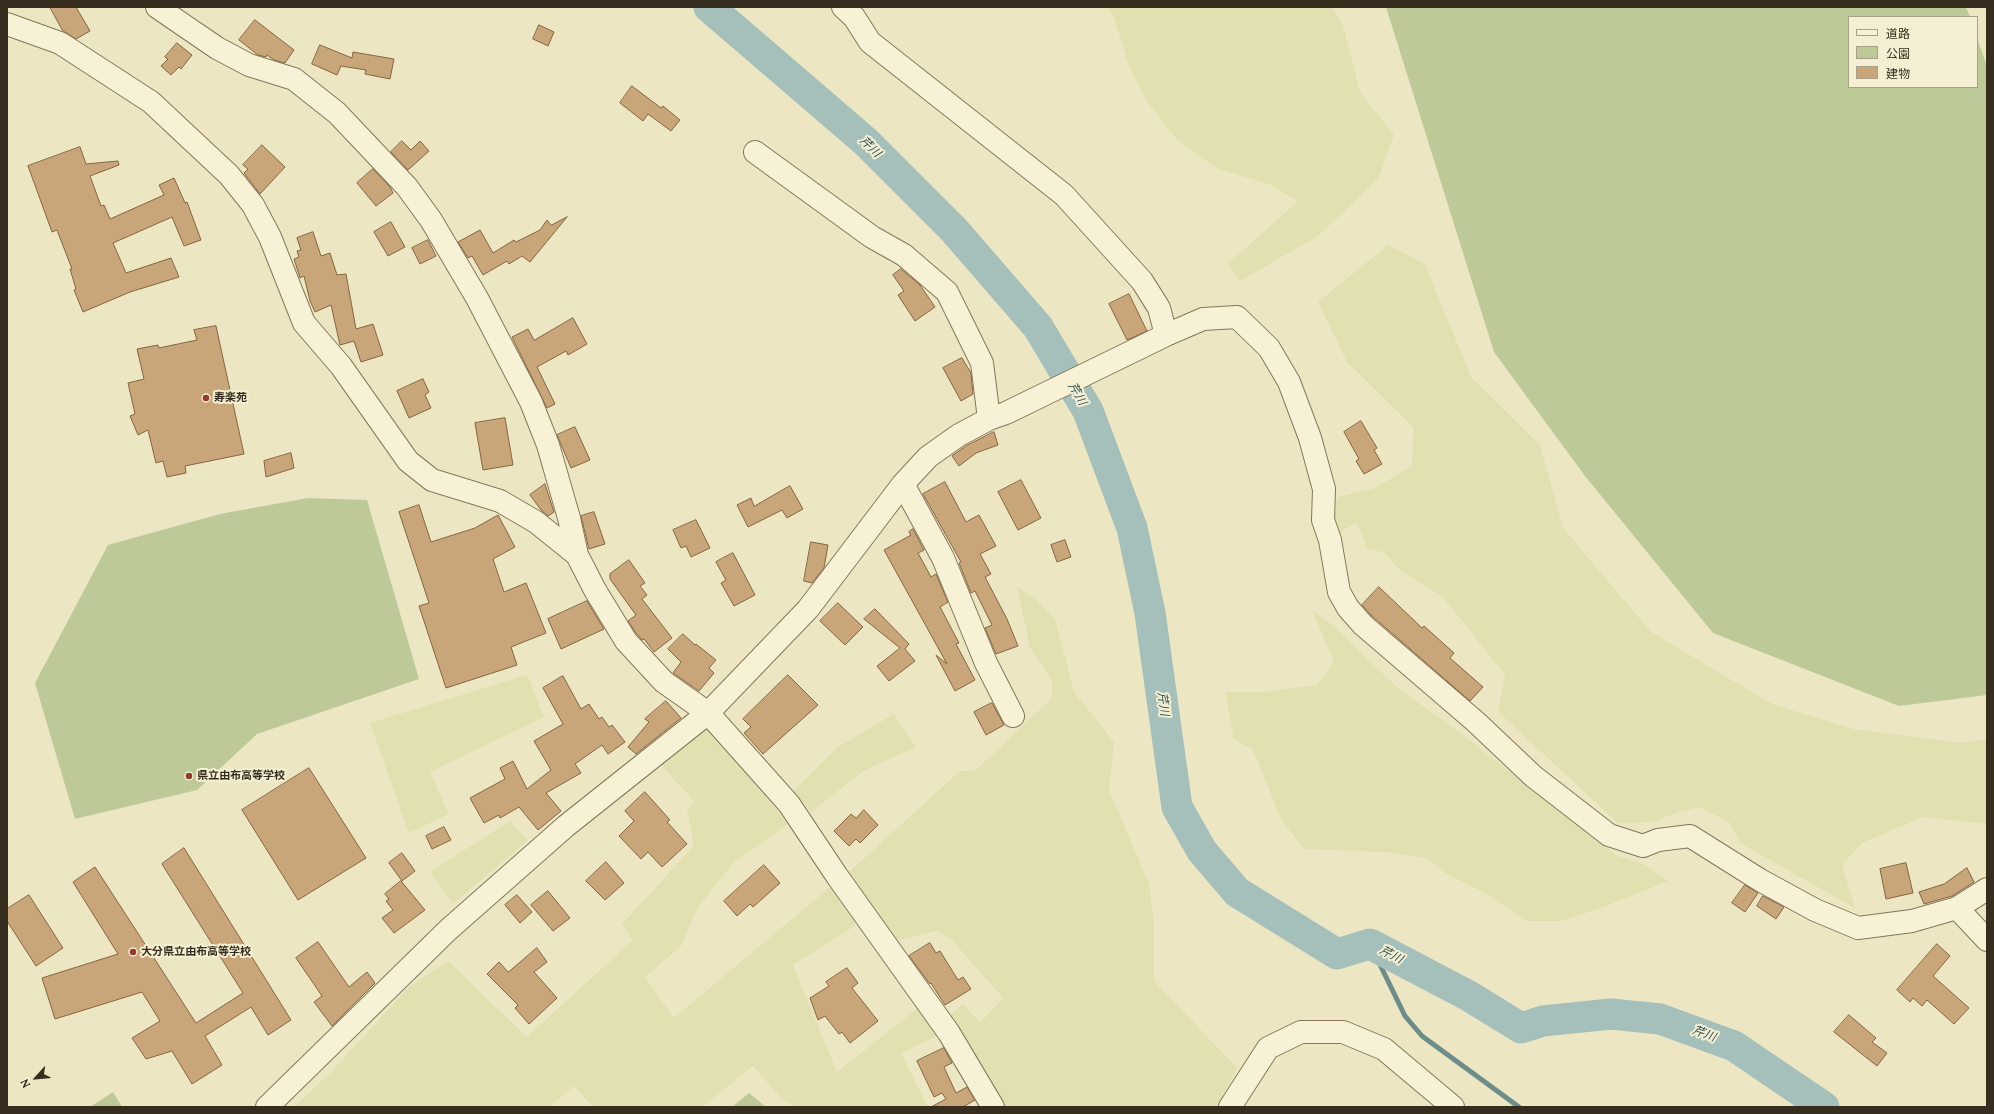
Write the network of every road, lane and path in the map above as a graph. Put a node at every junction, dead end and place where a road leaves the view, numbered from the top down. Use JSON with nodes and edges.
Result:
{"nodes":[{"id":1,"x":157,"y":7,"type":"edge"},
{"id":2,"x":843,"y":7,"type":"edge"},
{"id":3,"x":7,"y":24,"type":"edge"},
{"id":4,"x":755,"y":152,"type":"dead end"},
{"id":5,"x":1166,"y":335,"type":"junction"},
{"id":6,"x":998,"y":416,"type":"junction"},
{"id":7,"x":902,"y":484,"type":"junction"},
{"id":8,"x":577,"y":555,"type":"junction"},
{"id":9,"x":708,"y":713,"type":"junction"},
{"id":10,"x":1013,"y":716,"type":"dead end"},
{"id":11,"x":1987,"y":890,"type":"edge"},
{"id":12,"x":1957,"y":908,"type":"junction"},
{"id":13,"x":1987,"y":940,"type":"edge"},
{"id":14,"x":267,"y":1107,"type":"edge"},
{"id":15,"x":993,"y":1107,"type":"edge"},
{"id":16,"x":1230,"y":1107,"type":"edge"},
{"id":17,"x":1452,"y":1107,"type":"edge"}],
"edges":[{"from":1,"to":8,"type":"street"},
{"from":2,"to":5,"type":"street"},
{"from":3,"to":8,"type":"street"},
{"from":4,"to":6,"type":"street"},
{"from":5,"to":6,"type":"street"},
{"from":5,"to":12,"type":"street"},
{"from":6,"to":7,"type":"street"},
{"from":7,"to":9,"type":"street"},
{"from":7,"to":10,"type":"street"},
{"from":8,"to":9,"type":"street"},
{"from":9,"to":14,"type":"street"},
{"from":9,"to":15,"type":"street"},
{"from":11,"to":12,"type":"street"},
{"from":12,"to":13,"type":"street"},
{"from":16,"to":17,"type":"street"}]}
